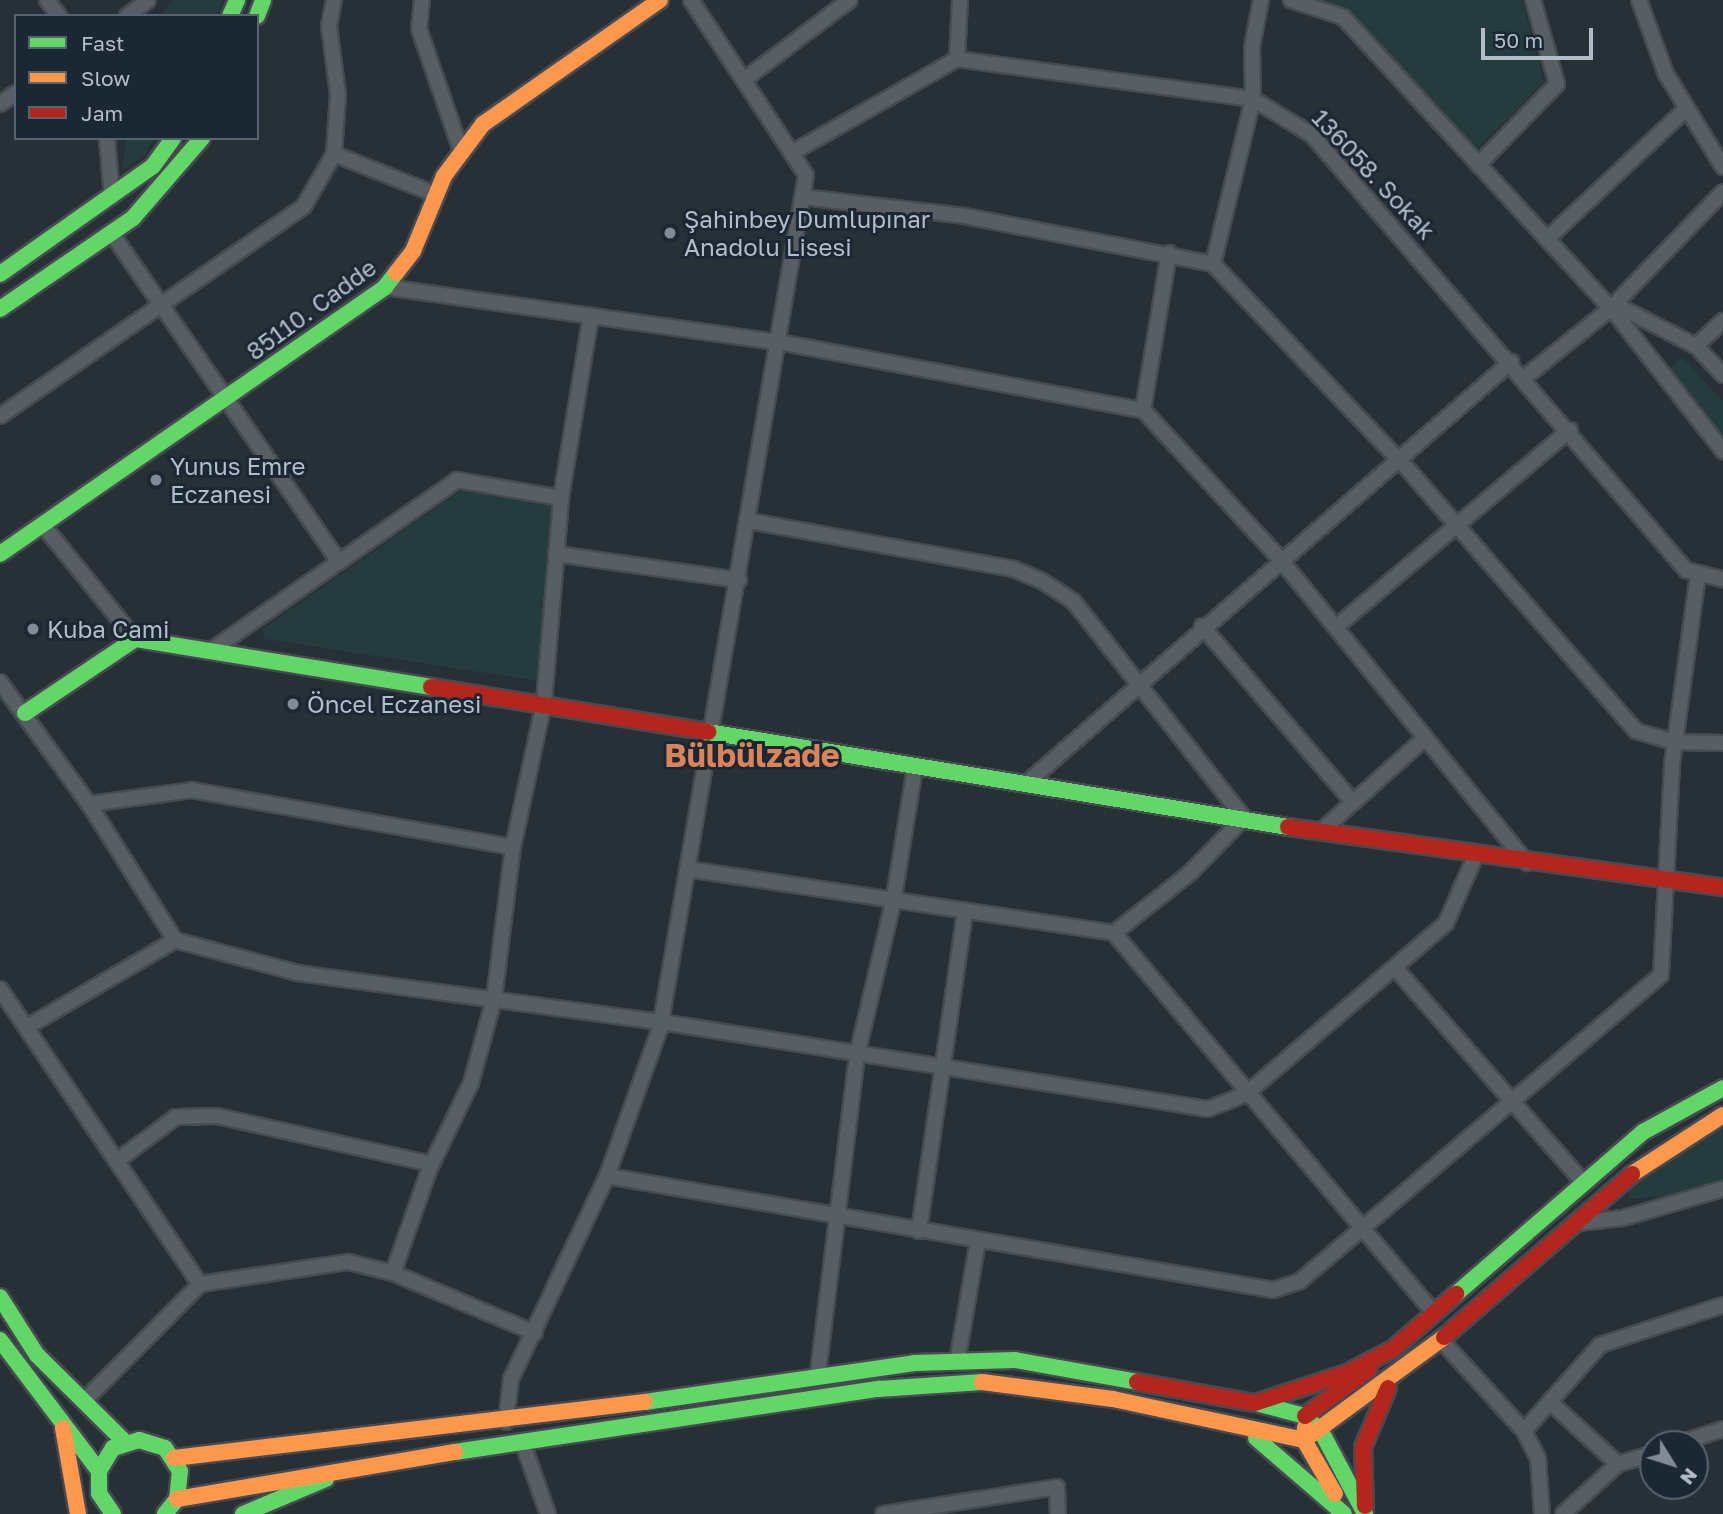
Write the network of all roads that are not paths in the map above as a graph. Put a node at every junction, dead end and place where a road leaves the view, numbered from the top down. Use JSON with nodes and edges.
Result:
{"nodes":[{"id":1,"x":148,"y":0,"type":"edge"},
{"id":2,"x":334,"y":0,"type":"edge"},
{"id":3,"x":422,"y":0,"type":"edge"},
{"id":4,"x":660,"y":0,"type":"edge"},
{"id":5,"x":691,"y":0,"type":"edge"},
{"id":6,"x":850,"y":0,"type":"edge"},
{"id":7,"x":960,"y":0,"type":"edge"},
{"id":8,"x":1261,"y":0,"type":"edge"},
{"id":9,"x":1291,"y":0,"type":"edge"},
{"id":10,"x":1533,"y":0,"type":"edge"},
{"id":11,"x":1639,"y":0,"type":"edge"},
{"id":12,"x":130,"y":14,"type":"edge"},
{"id":13,"x":957,"y":59,"type":"junction"},
{"id":14,"x":745,"y":79,"type":"junction"},
{"id":15,"x":1254,"y":99,"type":"junction"},
{"id":16,"x":1686,"y":109,"type":"junction"},
{"id":17,"x":107,"y":140,"type":"edge"},
{"id":18,"x":172,"y":140,"type":"edge"},
{"id":19,"x":200,"y":140,"type":"edge"},
{"id":20,"x":461,"y":150,"type":"junction"},
{"id":21,"x":795,"y":151,"type":"junction"},
{"id":22,"x":334,"y":154,"type":"junction"},
{"id":23,"x":1478,"y":164,"type":"junction"},
{"id":24,"x":1723,"y":167,"type":"edge"},
{"id":25,"x":1723,"y":192,"type":"edge"},
{"id":26,"x":437,"y":195,"type":"junction"},
{"id":27,"x":112,"y":197,"type":"junction"},
{"id":28,"x":803,"y":197,"type":"junction"},
{"id":29,"x":112,"y":234,"type":"junction"},
{"id":30,"x":1547,"y":239,"type":"junction"},
{"id":31,"x":1169,"y":253,"type":"junction"},
{"id":32,"x":1213,"y":264,"type":"junction"},
{"id":33,"x":0,"y":274,"type":"edge"},
{"id":34,"x":385,"y":287,"type":"junction"},
{"id":35,"x":159,"y":305,"type":"junction"},
{"id":36,"x":1612,"y":306,"type":"junction"},
{"id":37,"x":0,"y":309,"type":"edge"},
{"id":38,"x":591,"y":315,"type":"junction"},
{"id":39,"x":1723,"y":321,"type":"edge"},
{"id":40,"x":778,"y":342,"type":"junction"},
{"id":41,"x":1696,"y":346,"type":"junction"},
{"id":42,"x":1511,"y":362,"type":"junction"},
{"id":43,"x":1723,"y":374,"type":"edge"},
{"id":44,"x":1525,"y":377,"type":"junction"},
{"id":45,"x":222,"y":401,"type":"junction"},
{"id":46,"x":1143,"y":410,"type":"junction"},
{"id":47,"x":0,"y":416,"type":"edge"},
{"id":48,"x":1570,"y":430,"type":"junction"},
{"id":49,"x":1723,"y":451,"type":"edge"},
{"id":50,"x":1400,"y":461,"type":"junction"},
{"id":51,"x":561,"y":498,"type":"junction"},
{"id":52,"x":750,"y":521,"type":"junction"},
{"id":53,"x":42,"y":524,"type":"junction"},
{"id":54,"x":1457,"y":527,"type":"junction"},
{"id":55,"x":0,"y":554,"type":"edge"},
{"id":56,"x":556,"y":554,"type":"junction"},
{"id":57,"x":1280,"y":559,"type":"junction"},
{"id":58,"x":339,"y":562,"type":"junction"},
{"id":59,"x":1698,"y":574,"type":"junction"},
{"id":60,"x":1723,"y":579,"type":"edge"},
{"id":61,"x":739,"y":580,"type":"junction"},
{"id":62,"x":1202,"y":626,"type":"junction"},
{"id":63,"x":1336,"y":627,"type":"junction"},
{"id":64,"x":135,"y":639,"type":"junction"},
{"id":65,"x":213,"y":649,"type":"junction"},
{"id":66,"x":0,"y":681,"type":"edge"},
{"id":67,"x":1135,"y":685,"type":"junction"},
{"id":68,"x":544,"y":702,"type":"junction"},
{"id":69,"x":24,"y":713,"type":"junction"},
{"id":70,"x":712,"y":730,"type":"junction"},
{"id":71,"x":1425,"y":738,"type":"junction"},
{"id":72,"x":1675,"y":742,"type":"junction"},
{"id":73,"x":1723,"y":743,"type":"edge"},
{"id":74,"x":915,"y":767,"type":"junction"},
{"id":75,"x":1030,"y":781,"type":"junction"},
{"id":76,"x":1353,"y":802,"type":"junction"},
{"id":77,"x":89,"y":804,"type":"junction"},
{"id":78,"x":1244,"y":818,"type":"junction"},
{"id":79,"x":1321,"y":831,"type":"junction"},
{"id":80,"x":513,"y":847,"type":"junction"},
{"id":81,"x":1475,"y":857,"type":"junction"},
{"id":82,"x":1527,"y":863,"type":"junction"},
{"id":83,"x":687,"y":869,"type":"junction"},
{"id":84,"x":1668,"y":881,"type":"junction"},
{"id":85,"x":1723,"y":887,"type":"edge"},
{"id":86,"x":894,"y":903,"type":"junction"},
{"id":87,"x":965,"y":912,"type":"junction"},
{"id":88,"x":1114,"y":933,"type":"junction"},
{"id":89,"x":175,"y":940,"type":"junction"},
{"id":90,"x":1395,"y":968,"type":"junction"},
{"id":91,"x":3,"y":998,"type":"edge"},
{"id":92,"x":494,"y":999,"type":"junction"},
{"id":93,"x":661,"y":1022,"type":"junction"},
{"id":94,"x":27,"y":1027,"type":"junction"},
{"id":95,"x":857,"y":1055,"type":"junction"},
{"id":96,"x":939,"y":1068,"type":"junction"},
{"id":97,"x":1723,"y":1088,"type":"edge"},
{"id":98,"x":1246,"y":1094,"type":"junction"},
{"id":99,"x":1512,"y":1095,"type":"junction"},
{"id":100,"x":1723,"y":1115,"type":"edge"},
{"id":101,"x":118,"y":1160,"type":"junction"},
{"id":102,"x":432,"y":1164,"type":"junction"},
{"id":103,"x":607,"y":1176,"type":"junction"},
{"id":104,"x":1584,"y":1183,"type":"junction"},
{"id":105,"x":1723,"y":1189,"type":"edge"},
{"id":106,"x":840,"y":1217,"type":"junction"},
{"id":107,"x":1578,"y":1223,"type":"junction"},
{"id":108,"x":1359,"y":1230,"type":"junction"},
{"id":109,"x":919,"y":1231,"type":"junction"},
{"id":110,"x":978,"y":1241,"type":"junction"},
{"id":111,"x":393,"y":1273,"type":"junction"},
{"id":112,"x":200,"y":1284,"type":"junction"},
{"id":113,"x":0,"y":1297,"type":"edge"},
{"id":114,"x":1723,"y":1305,"type":"edge"},
{"id":115,"x":1435,"y":1314,"type":"junction"},
{"id":116,"x":535,"y":1333,"type":"junction"},
{"id":117,"x":0,"y":1340,"type":"edge"},
{"id":118,"x":1441,"y":1340,"type":"junction"},
{"id":119,"x":1393,"y":1349,"type":"junction"},
{"id":120,"x":957,"y":1362,"type":"junction"},
{"id":121,"x":818,"y":1374,"type":"junction"},
{"id":122,"x":1393,"y":1380,"type":"junction"},
{"id":123,"x":83,"y":1402,"type":"junction"},
{"id":124,"x":1550,"y":1402,"type":"junction"},
{"id":125,"x":1255,"y":1403,"type":"junction"},
{"id":126,"x":56,"y":1407,"type":"junction"},
{"id":127,"x":1306,"y":1416,"type":"junction"},
{"id":128,"x":506,"y":1422,"type":"junction"},
{"id":129,"x":1240,"y":1428,"type":"junction"},
{"id":130,"x":1524,"y":1431,"type":"junction"},
{"id":131,"x":1322,"y":1433,"type":"junction"},
{"id":132,"x":1304,"y":1440,"type":"junction"},
{"id":133,"x":522,"y":1441,"type":"junction"},
{"id":134,"x":125,"y":1442,"type":"junction"},
{"id":135,"x":1639,"y":1457,"type":"edge"},
{"id":136,"x":174,"y":1458,"type":"junction"},
{"id":137,"x":1618,"y":1464,"type":"junction"},
{"id":138,"x":350,"y":1469,"type":"junction"},
{"id":139,"x":99,"y":1471,"type":"junction"},
{"id":140,"x":177,"y":1499,"type":"junction"},
{"id":141,"x":105,"y":1511,"type":"edge"},
{"id":142,"x":78,"y":1514,"type":"edge"},
{"id":143,"x":165,"y":1514,"type":"edge"},
{"id":144,"x":243,"y":1514,"type":"edge"},
{"id":145,"x":548,"y":1514,"type":"edge"},
{"id":146,"x":883,"y":1514,"type":"edge"},
{"id":147,"x":1058,"y":1514,"type":"edge"},
{"id":148,"x":1344,"y":1514,"type":"edge"},
{"id":149,"x":1366,"y":1514,"type":"edge"},
{"id":150,"x":1542,"y":1514,"type":"edge"},
{"id":151,"x":1563,"y":1514,"type":"edge"}],
"edges":[{"from":1,"to":12,"type":"street"},
{"from":2,"to":22,"type":"street"},
{"from":3,"to":20,"type":"street"},
{"from":4,"to":20,"type":"main road","name":"85110. Cadde"},
{"from":5,"to":14,"type":"street"},
{"from":6,"to":14,"type":"street"},
{"from":7,"to":13,"type":"street"},
{"from":8,"to":15,"type":"street"},
{"from":9,"to":23,"type":"street"},
{"from":10,"to":23,"type":"street"},
{"from":11,"to":16,"type":"street"},
{"from":13,"to":15,"type":"street","name":"136058. Sokak"},
{"from":13,"to":21,"type":"street"},
{"from":14,"to":21,"type":"street"},
{"from":15,"to":32,"type":"street"},
{"from":15,"to":42,"type":"street","name":"136058. Sokak"},
{"from":16,"to":24,"type":"street"},
{"from":16,"to":30,"type":"street"},
{"from":17,"to":27,"type":"street"},
{"from":18,"to":27,"type":"main road"},
{"from":19,"to":29,"type":"main road"},
{"from":20,"to":26,"type":"main road","name":"85110. Cadde"},
{"from":21,"to":28,"type":"street"},
{"from":22,"to":26,"type":"street"},
{"from":22,"to":35,"type":"street"},
{"from":23,"to":30,"type":"street"},
{"from":25,"to":36,"type":"street"},
{"from":26,"to":34,"type":"main road","name":"85110. Cadde"},
{"from":27,"to":33,"type":"main road"},
{"from":28,"to":31,"type":"street"},
{"from":28,"to":40,"type":"street"},
{"from":29,"to":35,"type":"street"},
{"from":29,"to":37,"type":"main road"},
{"from":30,"to":36,"type":"street"},
{"from":31,"to":32,"type":"street"},
{"from":31,"to":46,"type":"street"},
{"from":32,"to":50,"type":"street"},
{"from":34,"to":38,"type":"street"},
{"from":34,"to":45,"type":"main road","name":"85110. Cadde"},
{"from":35,"to":45,"type":"street"},
{"from":35,"to":47,"type":"street"},
{"from":36,"to":41,"type":"street"},
{"from":36,"to":44,"type":"street"},
{"from":36,"to":49,"type":"street"},
{"from":38,"to":40,"type":"street"},
{"from":38,"to":51,"type":"street"},
{"from":39,"to":41,"type":"street"},
{"from":40,"to":46,"type":"street"},
{"from":40,"to":52,"type":"street"},
{"from":41,"to":43,"type":"street"},
{"from":42,"to":44,"type":"street","name":"136058. Sokak"},
{"from":42,"to":50,"type":"street"},
{"from":44,"to":48,"type":"street","name":"136058. Sokak"},
{"from":45,"to":53,"type":"main road","name":"85110. Cadde"},
{"from":45,"to":58,"type":"street"},
{"from":46,"to":57,"type":"street"},
{"from":48,"to":54,"type":"street"},
{"from":48,"to":59,"type":"street","name":"136058. Sokak"},
{"from":50,"to":54,"type":"street"},
{"from":50,"to":57,"type":"street"},
{"from":51,"to":56,"type":"street"},
{"from":51,"to":58,"type":"street"},
{"from":52,"to":61,"type":"street"},
{"from":52,"to":67,"type":"street"},
{"from":53,"to":55,"type":"main road","name":"85110. Cadde"},
{"from":53,"to":64,"type":"street"},
{"from":54,"to":63,"type":"street"},
{"from":54,"to":72,"type":"street"},
{"from":56,"to":61,"type":"street"},
{"from":56,"to":68,"type":"street"},
{"from":57,"to":62,"type":"street"},
{"from":57,"to":63,"type":"street"},
{"from":58,"to":65,"type":"street"},
{"from":59,"to":60,"type":"street","name":"136058. Sokak"},
{"from":59,"to":72,"type":"street"},
{"from":61,"to":70,"type":"street"},
{"from":62,"to":67,"type":"street"},
{"from":62,"to":76,"type":"street"},
{"from":63,"to":71,"type":"street"},
{"from":64,"to":65,"type":"main road"},
{"from":64,"to":69,"type":"main road"},
{"from":65,"to":68,"type":"main road"},
{"from":66,"to":69,"type":"street"},
{"from":67,"to":75,"type":"street"},
{"from":67,"to":78,"type":"street"},
{"from":68,"to":70,"type":"main road"},
{"from":68,"to":80,"type":"street"},
{"from":69,"to":77,"type":"street"},
{"from":70,"to":74,"type":"main road"},
{"from":70,"to":83,"type":"street"},
{"from":71,"to":76,"type":"street"},
{"from":71,"to":82,"type":"street"},
{"from":72,"to":73,"type":"street"},
{"from":72,"to":84,"type":"street"},
{"from":74,"to":75,"type":"main road"},
{"from":74,"to":86,"type":"street"},
{"from":75,"to":78,"type":"main road"},
{"from":76,"to":79,"type":"street"},
{"from":77,"to":80,"type":"street"},
{"from":77,"to":89,"type":"street"},
{"from":78,"to":79,"type":"main road"},
{"from":78,"to":88,"type":"street"},
{"from":79,"to":81,"type":"main road"},
{"from":80,"to":92,"type":"street"},
{"from":81,"to":82,"type":"main road"},
{"from":81,"to":90,"type":"street"},
{"from":82,"to":84,"type":"main road"},
{"from":83,"to":86,"type":"street"},
{"from":83,"to":93,"type":"street"},
{"from":84,"to":85,"type":"main road"},
{"from":84,"to":99,"type":"street"},
{"from":86,"to":87,"type":"street"},
{"from":86,"to":95,"type":"street"},
{"from":87,"to":88,"type":"street"},
{"from":87,"to":96,"type":"street"},
{"from":88,"to":98,"type":"street"},
{"from":89,"to":92,"type":"street"},
{"from":89,"to":94,"type":"street"},
{"from":90,"to":98,"type":"street"},
{"from":90,"to":99,"type":"street"},
{"from":91,"to":94,"type":"street"},
{"from":92,"to":93,"type":"street"},
{"from":92,"to":102,"type":"street"},
{"from":93,"to":95,"type":"street"},
{"from":93,"to":103,"type":"street"},
{"from":94,"to":101,"type":"street"},
{"from":95,"to":96,"type":"street"},
{"from":95,"to":106,"type":"street"},
{"from":96,"to":98,"type":"street"},
{"from":96,"to":109,"type":"street"},
{"from":97,"to":104,"type":"main road"},
{"from":98,"to":108,"type":"street"},
{"from":99,"to":104,"type":"street"},
{"from":99,"to":108,"type":"street"},
{"from":100,"to":107,"type":"main road"},
{"from":101,"to":102,"type":"street"},
{"from":101,"to":112,"type":"street"},
{"from":102,"to":111,"type":"street"},
{"from":103,"to":106,"type":"street"},
{"from":103,"to":116,"type":"street"},
{"from":104,"to":115,"type":"main road"},
{"from":105,"to":107,"type":"street"},
{"from":106,"to":109,"type":"street"},
{"from":106,"to":121,"type":"street"},
{"from":107,"to":118,"type":"main road"},
{"from":108,"to":110,"type":"street"},
{"from":108,"to":115,"type":"street"},
{"from":109,"to":110,"type":"street"},
{"from":110,"to":120,"type":"street"},
{"from":111,"to":112,"type":"street"},
{"from":111,"to":116,"type":"street"},
{"from":112,"to":123,"type":"street"},
{"from":113,"to":123,"type":"main road"},
{"from":114,"to":124,"type":"street"},
{"from":115,"to":119,"type":"main road"},
{"from":116,"to":128,"type":"street"},
{"from":117,"to":126,"type":"main road"},
{"from":118,"to":122,"type":"main road"},
{"from":118,"to":130,"type":"street"},
{"from":119,"to":125,"type":"main road"},
{"from":119,"to":127,"type":"main road"},
{"from":120,"to":121,"type":"main road"},
{"from":120,"to":125,"type":"main road"},
{"from":121,"to":128,"type":"main road"},
{"from":122,"to":131,"type":"main road"},
{"from":122,"to":149,"type":"main road"},
{"from":123,"to":134,"type":"main road"},
{"from":124,"to":130,"type":"street"},
{"from":124,"to":137,"type":"street"},
{"from":125,"to":127,"type":"main road"},
{"from":126,"to":139,"type":"main road"},
{"from":126,"to":142,"type":"main road"},
{"from":127,"to":131,"type":"main road"},
{"from":127,"to":132,"type":"main road"},
{"from":128,"to":136,"type":"main road"},
{"from":129,"to":132,"type":"main road"},
{"from":129,"to":133,"type":"main road"},
{"from":129,"to":148,"type":"main road"},
{"from":130,"to":150,"type":"street"},
{"from":131,"to":132,"type":"main road"},
{"from":131,"to":149,"type":"main road"},
{"from":132,"to":148,"type":"main road"},
{"from":133,"to":138,"type":"main road"},
{"from":133,"to":145,"type":"street"},
{"from":134,"to":136,"type":"main road"},
{"from":134,"to":139,"type":"main road"},
{"from":135,"to":137,"type":"street"},
{"from":136,"to":140,"type":"main road"},
{"from":137,"to":151,"type":"street"},
{"from":138,"to":140,"type":"main road"},
{"from":138,"to":144,"type":"main road"},
{"from":139,"to":141,"type":"main road"},
{"from":140,"to":143,"type":"main road"},
{"from":146,"to":147,"type":"street"}]}
